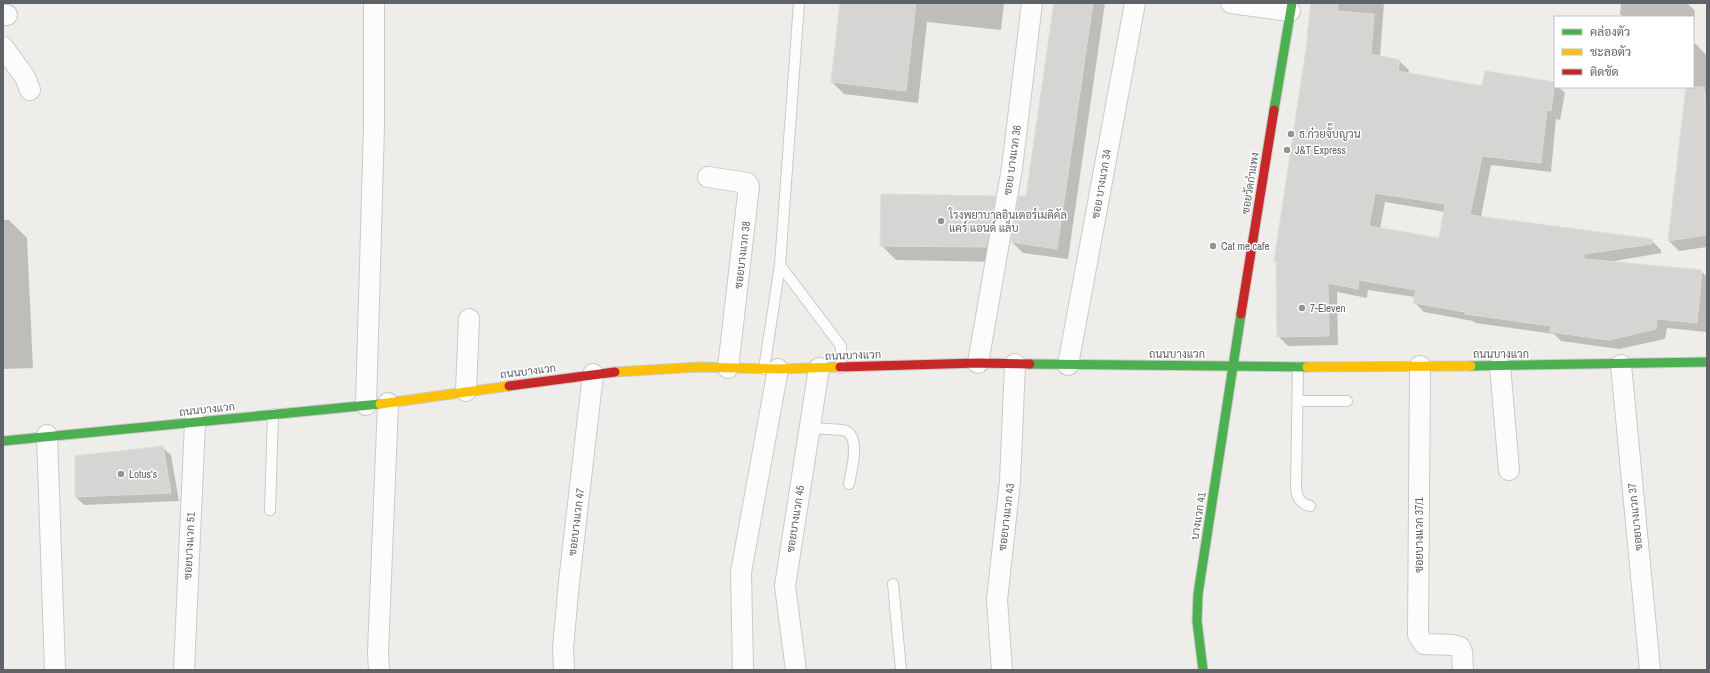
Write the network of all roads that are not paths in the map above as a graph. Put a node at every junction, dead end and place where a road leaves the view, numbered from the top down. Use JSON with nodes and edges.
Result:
{"nodes":[{"id":1,"x":374,"y":3,"type":"edge"},
{"id":2,"x":799,"y":3,"type":"edge"},
{"id":3,"x":1032,"y":3,"type":"edge"},
{"id":4,"x":1134,"y":3,"type":"edge"},
{"id":5,"x":1231,"y":3,"type":"edge"},
{"id":6,"x":1291,"y":7,"type":"edge"},
{"id":7,"x":3,"y":47,"type":"edge"},
{"id":8,"x":30,"y":90,"type":"dead end"},
{"id":9,"x":708,"y":177,"type":"dead end"},
{"id":10,"x":780,"y":265,"type":"junction"},
{"id":11,"x":469,"y":319,"type":"dead end"},
{"id":12,"x":978,"y":362,"type":"junction"},
{"id":13,"x":1707,"y":362,"type":"edge"},
{"id":14,"x":1015,"y":364,"type":"junction"},
{"id":15,"x":1068,"y":365,"type":"junction"},
{"id":16,"x":1621,"y":365,"type":"junction"},
{"id":17,"x":1234,"y":366,"type":"junction"},
{"id":18,"x":1420,"y":366,"type":"junction"},
{"id":19,"x":1500,"y":366,"type":"junction"},
{"id":20,"x":1298,"y":367,"type":"junction"},
{"id":21,"x":728,"y":368,"type":"junction"},
{"id":22,"x":819,"y":368,"type":"junction"},
{"id":23,"x":841,"y":368,"type":"junction"},
{"id":24,"x":771,"y":369,"type":"junction"},
{"id":25,"x":593,"y":374,"type":"junction"},
{"id":26,"x":466,"y":391,"type":"junction"},
{"id":27,"x":1298,"y":401,"type":"junction"},
{"id":28,"x":1347,"y":401,"type":"dead end"},
{"id":29,"x":388,"y":403,"type":"junction"},
{"id":30,"x":366,"y":405,"type":"junction"},
{"id":31,"x":273,"y":414,"type":"junction"},
{"id":32,"x":195,"y":422,"type":"junction"},
{"id":33,"x":809,"y":428,"type":"junction"},
{"id":34,"x":47,"y":435,"type":"junction"},
{"id":35,"x":3,"y":441,"type":"edge"},
{"id":36,"x":1509,"y":470,"type":"dead end"},
{"id":37,"x":849,"y":484,"type":"dead end"},
{"id":38,"x":1310,"y":506,"type":"dead end"},
{"id":39,"x":270,"y":510,"type":"dead end"},
{"id":40,"x":893,"y":584,"type":"dead end"},
{"id":41,"x":56,"y":670,"type":"edge"},
{"id":42,"x":184,"y":670,"type":"edge"},
{"id":43,"x":379,"y":670,"type":"edge"},
{"id":44,"x":564,"y":670,"type":"edge"},
{"id":45,"x":743,"y":670,"type":"edge"},
{"id":46,"x":796,"y":670,"type":"edge"},
{"id":47,"x":901,"y":670,"type":"edge"},
{"id":48,"x":1002,"y":670,"type":"edge"},
{"id":49,"x":1203,"y":670,"type":"edge"},
{"id":50,"x":1463,"y":670,"type":"edge"},
{"id":51,"x":1650,"y":670,"type":"edge"}],
"edges":[{"from":1,"to":30,"type":"street"},
{"from":2,"to":10,"type":"lane"},
{"from":3,"to":12,"type":"street","name":"ซอย บางแวก 36"},
{"from":4,"to":15,"type":"street","name":"ซอย บางแวก 34"},
{"from":5,"to":6,"type":"street"},
{"from":6,"to":17,"type":"main road","name":"ซอยวัดกำแพง"},
{"from":7,"to":8,"type":"street"},
{"from":9,"to":21,"type":"street","name":"ซอยบางแวก 38"},
{"from":10,"to":23,"type":"lane"},
{"from":10,"to":24,"type":"lane"},
{"from":11,"to":26,"type":"street"},
{"from":12,"to":14,"type":"main road","name":"ถนนบางแวก"},
{"from":12,"to":23,"type":"main road","name":"ถนนบางแวก"},
{"from":13,"to":16,"type":"main road","name":"ถนนบางแวก"},
{"from":14,"to":15,"type":"main road","name":"ถนนบางแวก"},
{"from":14,"to":48,"type":"street","name":"ซอยบางแวก 43"},
{"from":15,"to":17,"type":"main road","name":"ถนนบางแวก"},
{"from":16,"to":19,"type":"main road","name":"ถนนบางแวก"},
{"from":16,"to":51,"type":"street","name":"ซอยบางแวก 37"},
{"from":17,"to":20,"type":"main road","name":"ถนนบางแวก"},
{"from":17,"to":49,"type":"main road","name":"บางแวก 41"},
{"from":18,"to":19,"type":"main road","name":"ถนนบางแวก"},
{"from":18,"to":20,"type":"main road","name":"ถนนบางแวก"},
{"from":18,"to":50,"type":"street","name":"ซอยบางแวก 37/1"},
{"from":19,"to":36,"type":"street"},
{"from":20,"to":27,"type":"lane"},
{"from":21,"to":24,"type":"main road","name":"ถนนบางแวก"},
{"from":21,"to":25,"type":"main road","name":"ถนนบางแวก"},
{"from":22,"to":23,"type":"main road","name":"ถนนบางแวก"},
{"from":22,"to":24,"type":"main road","name":"ถนนบางแวก"},
{"from":22,"to":33,"type":"street","name":"ซอยบางแวก 45"},
{"from":24,"to":45,"type":"street"},
{"from":25,"to":26,"type":"main road","name":"ถนนบางแวก"},
{"from":25,"to":44,"type":"street","name":"ซอยบางแวก 47"},
{"from":26,"to":29,"type":"main road","name":"ถนนบางแวก"},
{"from":27,"to":28,"type":"lane"},
{"from":27,"to":38,"type":"lane"},
{"from":29,"to":30,"type":"main road","name":"ถนนบางแวก"},
{"from":29,"to":43,"type":"street"},
{"from":30,"to":31,"type":"main road","name":"ถนนบางแวก"},
{"from":31,"to":32,"type":"main road","name":"ถนนบางแวก"},
{"from":31,"to":39,"type":"lane"},
{"from":32,"to":34,"type":"main road","name":"ถนนบางแวก"},
{"from":32,"to":42,"type":"street","name":"ซอยบางแวก 51"},
{"from":33,"to":37,"type":"lane"},
{"from":33,"to":46,"type":"street","name":"ซอยบางแวก 45"},
{"from":34,"to":35,"type":"main road","name":"ถนนบางแวก"},
{"from":34,"to":41,"type":"street"},
{"from":40,"to":47,"type":"lane"}]}
